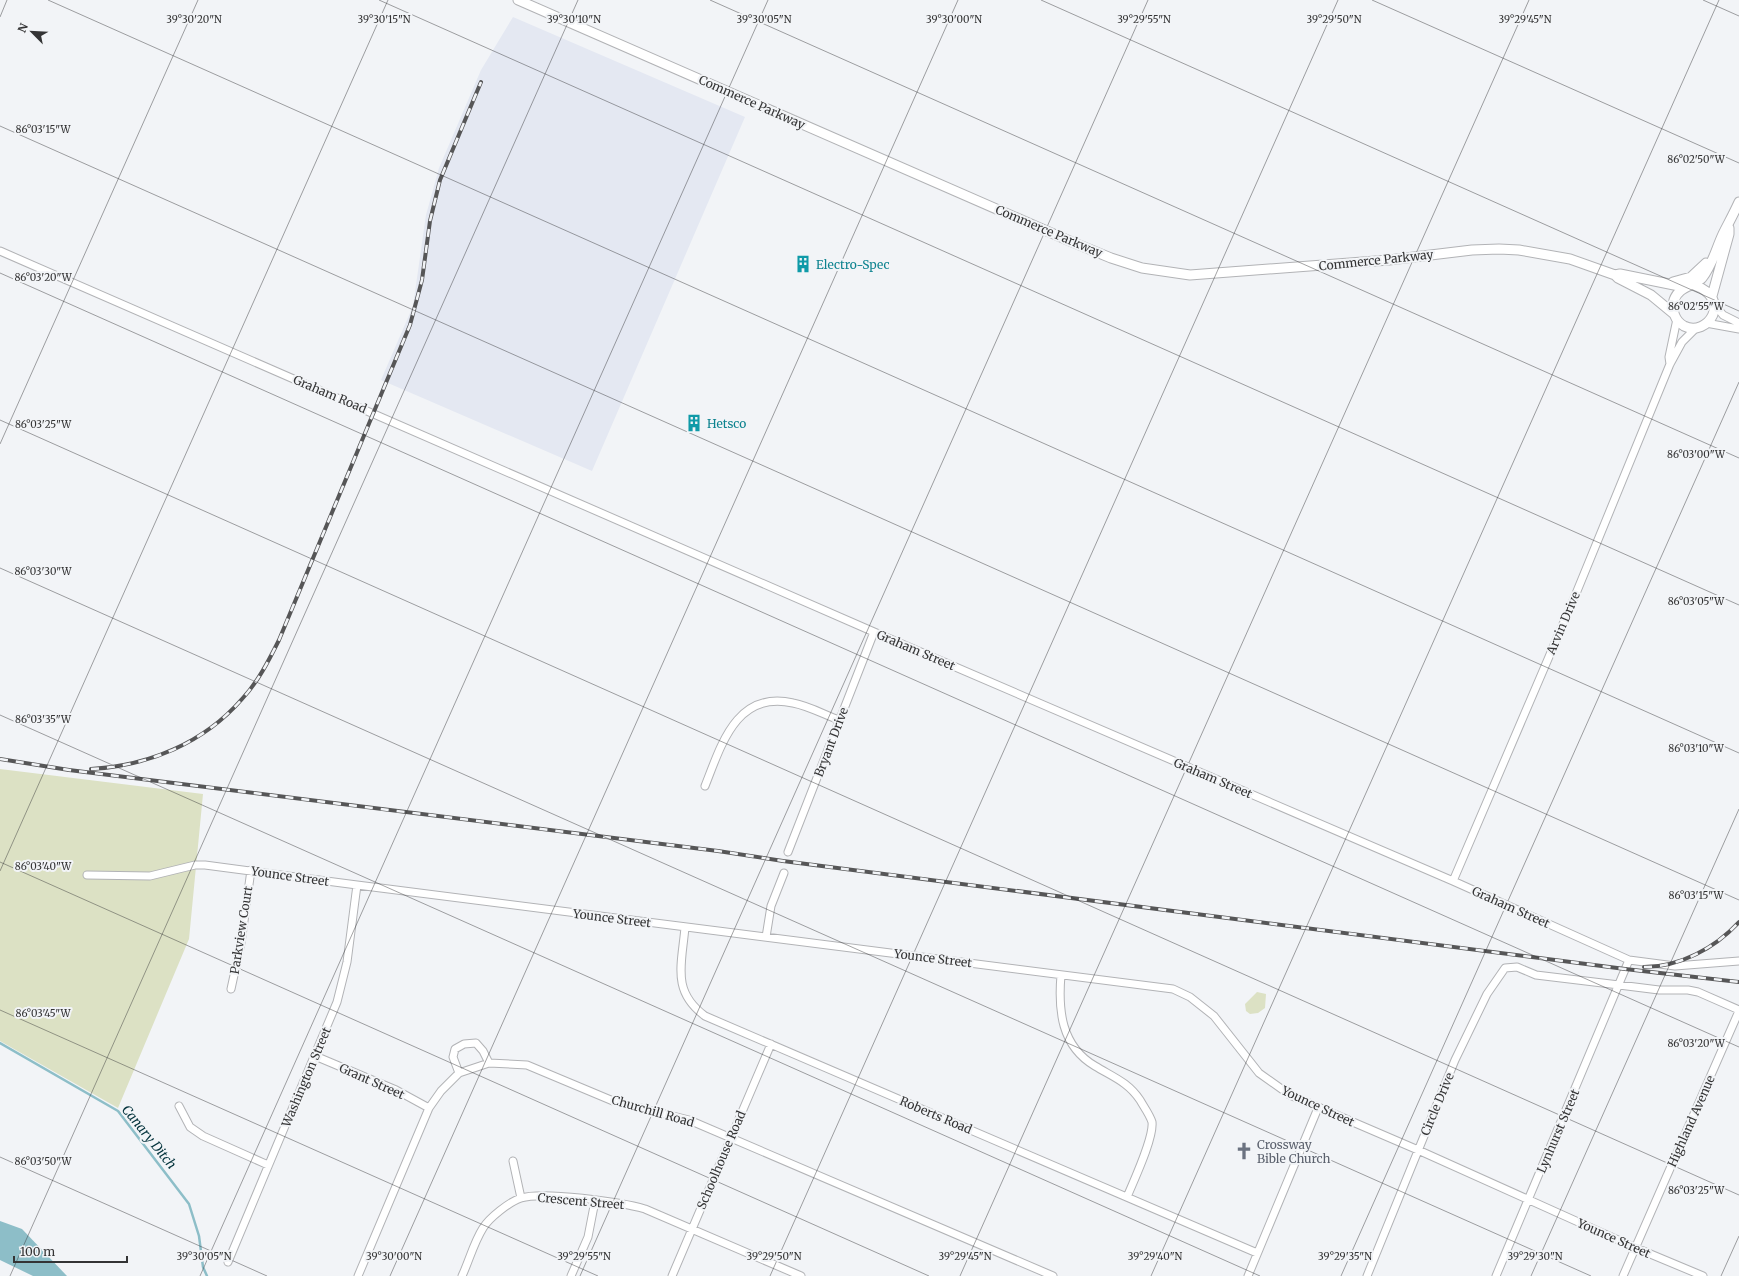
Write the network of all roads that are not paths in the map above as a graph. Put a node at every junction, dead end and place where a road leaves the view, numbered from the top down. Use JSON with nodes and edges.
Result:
{"nodes":[{"id":1,"x":518,"y":0,"type":"edge"},
{"id":2,"x":1739,"y":202,"type":"edge"},
{"id":3,"x":1728,"y":226,"type":"junction"},
{"id":4,"x":1717,"y":250,"type":"junction"},
{"id":5,"x":0,"y":251,"type":"edge"},
{"id":6,"x":1615,"y":275,"type":"junction"},
{"id":7,"x":1665,"y":284,"type":"junction"},
{"id":8,"x":1694,"y":284,"type":"junction"},
{"id":9,"x":1684,"y":287,"type":"junction"},
{"id":10,"x":1714,"y":300,"type":"junction"},
{"id":11,"x":1675,"y":317,"type":"junction"},
{"id":12,"x":1706,"y":323,"type":"junction"},
{"id":13,"x":1739,"y":323,"type":"edge"},
{"id":14,"x":1696,"y":328,"type":"junction"},
{"id":15,"x":1739,"y":329,"type":"edge"},
{"id":16,"x":1670,"y":364,"type":"junction"},
{"id":17,"x":660,"y":537,"type":"joint"},
{"id":18,"x":874,"y":632,"type":"junction"},
{"id":19,"x":839,"y":720,"type":"junction"},
{"id":20,"x":705,"y":786,"type":"dead end"},
{"id":21,"x":788,"y":852,"type":"dead end"},
{"id":22,"x":251,"y":870,"type":"junction"},
{"id":23,"x":784,"y":873,"type":"dead end"},
{"id":24,"x":87,"y":875,"type":"dead end"},
{"id":25,"x":1452,"y":881,"type":"junction"},
{"id":26,"x":357,"y":885,"type":"junction"},
{"id":27,"x":685,"y":927,"type":"junction"},
{"id":28,"x":766,"y":937,"type":"junction"},
{"id":29,"x":1629,"y":960,"type":"junction"},
{"id":30,"x":1739,"y":961,"type":"edge"},
{"id":31,"x":1061,"y":975,"type":"junction"},
{"id":32,"x":1620,"y":985,"type":"junction"},
{"id":33,"x":231,"y":989,"type":"dead end"},
{"id":34,"x":1739,"y":1010,"type":"edge"},
{"id":35,"x":770,"y":1044,"type":"junction"},
{"id":36,"x":315,"y":1056,"type":"junction"},
{"id":37,"x":489,"y":1063,"type":"junction"},
{"id":38,"x":459,"y":1073,"type":"junction"},
{"id":39,"x":179,"y":1106,"type":"dead end"},
{"id":40,"x":429,"y":1108,"type":"junction"},
{"id":41,"x":1318,"y":1108,"type":"junction"},
{"id":42,"x":731,"y":1138,"type":"junction"},
{"id":43,"x":1418,"y":1150,"type":"junction"},
{"id":44,"x":513,"y":1161,"type":"dead end"},
{"id":45,"x":268,"y":1165,"type":"junction"},
{"id":46,"x":1127,"y":1197,"type":"junction"},
{"id":47,"x":521,"y":1198,"type":"junction"},
{"id":48,"x":1528,"y":1199,"type":"junction"},
{"id":49,"x":596,"y":1200,"type":"junction"},
{"id":50,"x":692,"y":1229,"type":"junction"},
{"id":51,"x":1636,"y":1248,"type":"junction"},
{"id":52,"x":1257,"y":1254,"type":"junction"},
{"id":53,"x":228,"y":1262,"type":"dead end"},
{"id":54,"x":358,"y":1276,"type":"edge"},
{"id":55,"x":462,"y":1276,"type":"edge"},
{"id":56,"x":571,"y":1276,"type":"edge"},
{"id":57,"x":672,"y":1276,"type":"edge"},
{"id":58,"x":801,"y":1276,"type":"edge"},
{"id":59,"x":1053,"y":1276,"type":"edge"},
{"id":60,"x":1248,"y":1276,"type":"edge"},
{"id":61,"x":1368,"y":1276,"type":"edge"},
{"id":62,"x":1496,"y":1276,"type":"edge"},
{"id":63,"x":1623,"y":1276,"type":"edge"},
{"id":64,"x":1703,"y":1276,"type":"edge"}],
"edges":[{"from":1,"to":6,"type":"street","name":"Commerce Parkway"},
{"from":2,"to":3,"type":"street"},
{"from":3,"to":4,"type":"street"},
{"from":3,"to":10,"type":"street"},
{"from":4,"to":7,"type":"street"},
{"from":4,"to":8,"type":"street"},
{"from":5,"to":17,"type":"street","name":"Graham Road"},
{"from":6,"to":7,"type":"street","name":"Commerce Parkway"},
{"from":6,"to":11,"type":"street","name":"Commerce Parkway"},
{"from":7,"to":9,"type":"street","name":"Commerce Parkway"},
{"from":8,"to":9,"type":"street"},
{"from":8,"to":10,"type":"street"},
{"from":9,"to":11,"type":"street","name":"Arvin Drive"},
{"from":10,"to":12,"type":"street"},
{"from":10,"to":13,"type":"street"},
{"from":11,"to":14,"type":"street"},
{"from":11,"to":16,"type":"street","name":"Arvin Drive"},
{"from":12,"to":14,"type":"street","name":"Arvin Drive"},
{"from":12,"to":15,"type":"street"},
{"from":14,"to":16,"type":"street","name":"Arvin Drive"},
{"from":16,"to":25,"type":"street","name":"Arvin Drive"},
{"from":17,"to":18,"type":"street","name":"Graham Street"},
{"from":18,"to":19,"type":"street","name":"Bryant Drive"},
{"from":18,"to":25,"type":"street","name":"Graham Street"},
{"from":19,"to":20,"type":"street"},
{"from":19,"to":21,"type":"street","name":"Bryant Drive"},
{"from":22,"to":24,"type":"street","name":"Younce Street"},
{"from":22,"to":26,"type":"street","name":"Younce Street"},
{"from":22,"to":33,"type":"street","name":"Parkview Court"},
{"from":23,"to":28,"type":"street"},
{"from":25,"to":29,"type":"street","name":"Graham Street"},
{"from":26,"to":27,"type":"street","name":"Younce Street"},
{"from":26,"to":36,"type":"street","name":"Washington Street"},
{"from":27,"to":28,"type":"street","name":"Younce Street"},
{"from":27,"to":35,"type":"street","name":"Roberts Road"},
{"from":28,"to":31,"type":"street","name":"Younce Street"},
{"from":29,"to":30,"type":"street","name":"Graham Street"},
{"from":29,"to":32,"type":"street"},
{"from":31,"to":41,"type":"street","name":"Younce Street"},
{"from":31,"to":46,"type":"street"},
{"from":32,"to":34,"type":"street"},
{"from":32,"to":43,"type":"street","name":"Circle Drive"},
{"from":32,"to":48,"type":"street","name":"Lynhurst Street"},
{"from":34,"to":51,"type":"street","name":"Highland Avenue"},
{"from":35,"to":42,"type":"street","name":"Schoolhouse Road"},
{"from":35,"to":46,"type":"street","name":"Roberts Road"},
{"from":36,"to":40,"type":"street","name":"Grant Street"},
{"from":36,"to":45,"type":"street","name":"Washington Street"},
{"from":37,"to":38,"type":"street","name":"Churchill Road"},
{"from":37,"to":38,"type":"street"},
{"from":37,"to":42,"type":"street","name":"Churchill Road"},
{"from":38,"to":40,"type":"street","name":"Churchill Road"},
{"from":39,"to":45,"type":"street"},
{"from":40,"to":54,"type":"street","name":"Churchill Road"},
{"from":41,"to":43,"type":"street","name":"Younce Street"},
{"from":41,"to":52,"type":"street"},
{"from":42,"to":50,"type":"street","name":"Schoolhouse Road"},
{"from":42,"to":59,"type":"street","name":"Churchill Road"},
{"from":43,"to":48,"type":"street","name":"Younce Street"},
{"from":43,"to":61,"type":"street","name":"Circle Drive"},
{"from":44,"to":47,"type":"street"},
{"from":45,"to":53,"type":"street","name":"Washington Street"},
{"from":46,"to":52,"type":"street","name":"Roberts Road"},
{"from":47,"to":49,"type":"street","name":"Crescent Street"},
{"from":47,"to":55,"type":"street","name":"Crescent Street"},
{"from":48,"to":51,"type":"street","name":"Younce Street"},
{"from":48,"to":62,"type":"street","name":"Lynhurst Street"},
{"from":49,"to":50,"type":"street","name":"Crescent Street"},
{"from":49,"to":56,"type":"street"},
{"from":50,"to":57,"type":"street","name":"Schoolhouse Road"},
{"from":50,"to":58,"type":"street","name":"Crescent Street"},
{"from":51,"to":63,"type":"street","name":"Highland Avenue"},
{"from":51,"to":64,"type":"street","name":"Younce Street"},
{"from":52,"to":60,"type":"street"}]}
